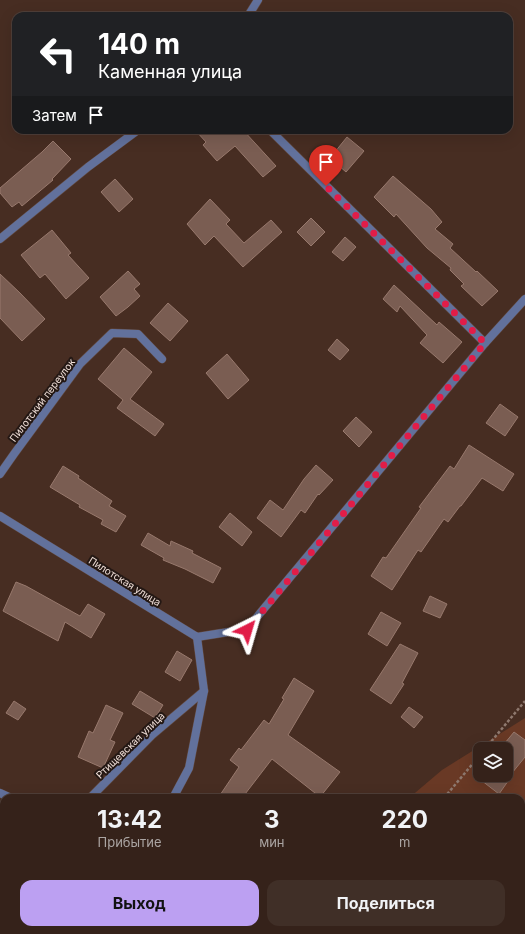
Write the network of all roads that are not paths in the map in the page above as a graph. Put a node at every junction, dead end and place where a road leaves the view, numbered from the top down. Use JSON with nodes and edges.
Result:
{"nodes":[{"id":1,"x":258,"y":0,"type":"edge"},
{"id":2,"x":250,"y":12,"type":"edge"},
{"id":3,"x":133,"y":134,"type":"edge"},
{"id":4,"x":274,"y":134,"type":"edge"},
{"id":5,"x":0,"y":239,"type":"edge"},
{"id":6,"x":525,"y":299,"type":"edge"},
{"id":7,"x":485,"y":343,"type":"junction"},
{"id":8,"x":162,"y":359,"type":"dead end"},
{"id":9,"x":0,"y":474,"type":"edge"},
{"id":10,"x":0,"y":516,"type":"edge"},
{"id":11,"x":197,"y":637,"type":"junction"},
{"id":12,"x":204,"y":691,"type":"junction"},
{"id":13,"x":94,"y":794,"type":"edge"},
{"id":14,"x":175,"y":794,"type":"edge"}],
"edges":[{"from":1,"to":2,"type":"street"},
{"from":3,"to":5,"type":"street"},
{"from":4,"to":7,"type":"street"},
{"from":6,"to":7,"type":"street"},
{"from":7,"to":11,"type":"street"},
{"from":8,"to":9,"type":"street","name":"Пилотский переулок"},
{"from":10,"to":11,"type":"street","name":"Пилотская улица"},
{"from":11,"to":12,"type":"street"},
{"from":12,"to":13,"type":"street","name":"Ртищевская улица"},
{"from":12,"to":14,"type":"street"}]}
